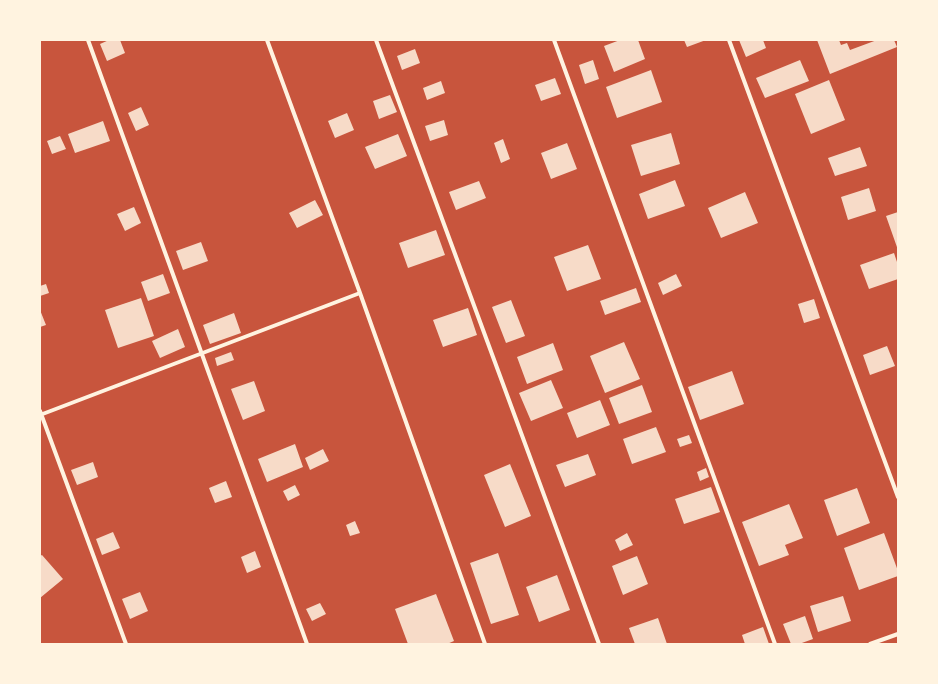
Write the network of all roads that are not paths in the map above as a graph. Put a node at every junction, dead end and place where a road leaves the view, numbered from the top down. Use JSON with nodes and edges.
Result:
{"nodes":[{"id":1,"x":88,"y":40,"type":"edge"},
{"id":2,"x":268,"y":40,"type":"edge"},
{"id":3,"x":376,"y":40,"type":"edge"},
{"id":4,"x":554,"y":40,"type":"edge"},
{"id":5,"x":729,"y":40,"type":"edge"},
{"id":6,"x":360,"y":293,"type":"junction"},
{"id":7,"x":202,"y":355,"type":"junction"},
{"id":8,"x":40,"y":414,"type":"edge"},
{"id":9,"x":898,"y":497,"type":"edge"},
{"id":10,"x":898,"y":634,"type":"edge"},
{"id":11,"x":126,"y":644,"type":"edge"},
{"id":12,"x":308,"y":644,"type":"edge"},
{"id":13,"x":485,"y":644,"type":"edge"},
{"id":14,"x":598,"y":644,"type":"edge"},
{"id":15,"x":775,"y":644,"type":"edge"},
{"id":16,"x":870,"y":644,"type":"edge"}],
"edges":[{"from":1,"to":7,"type":"lane"},
{"from":2,"to":6,"type":"lane"},
{"from":3,"to":14,"type":"lane"},
{"from":4,"to":15,"type":"lane"},
{"from":5,"to":9,"type":"lane"},
{"from":6,"to":7,"type":"lane"},
{"from":6,"to":13,"type":"lane"},
{"from":7,"to":8,"type":"lane"},
{"from":7,"to":12,"type":"lane"},
{"from":8,"to":11,"type":"lane"},
{"from":10,"to":16,"type":"lane"}]}
